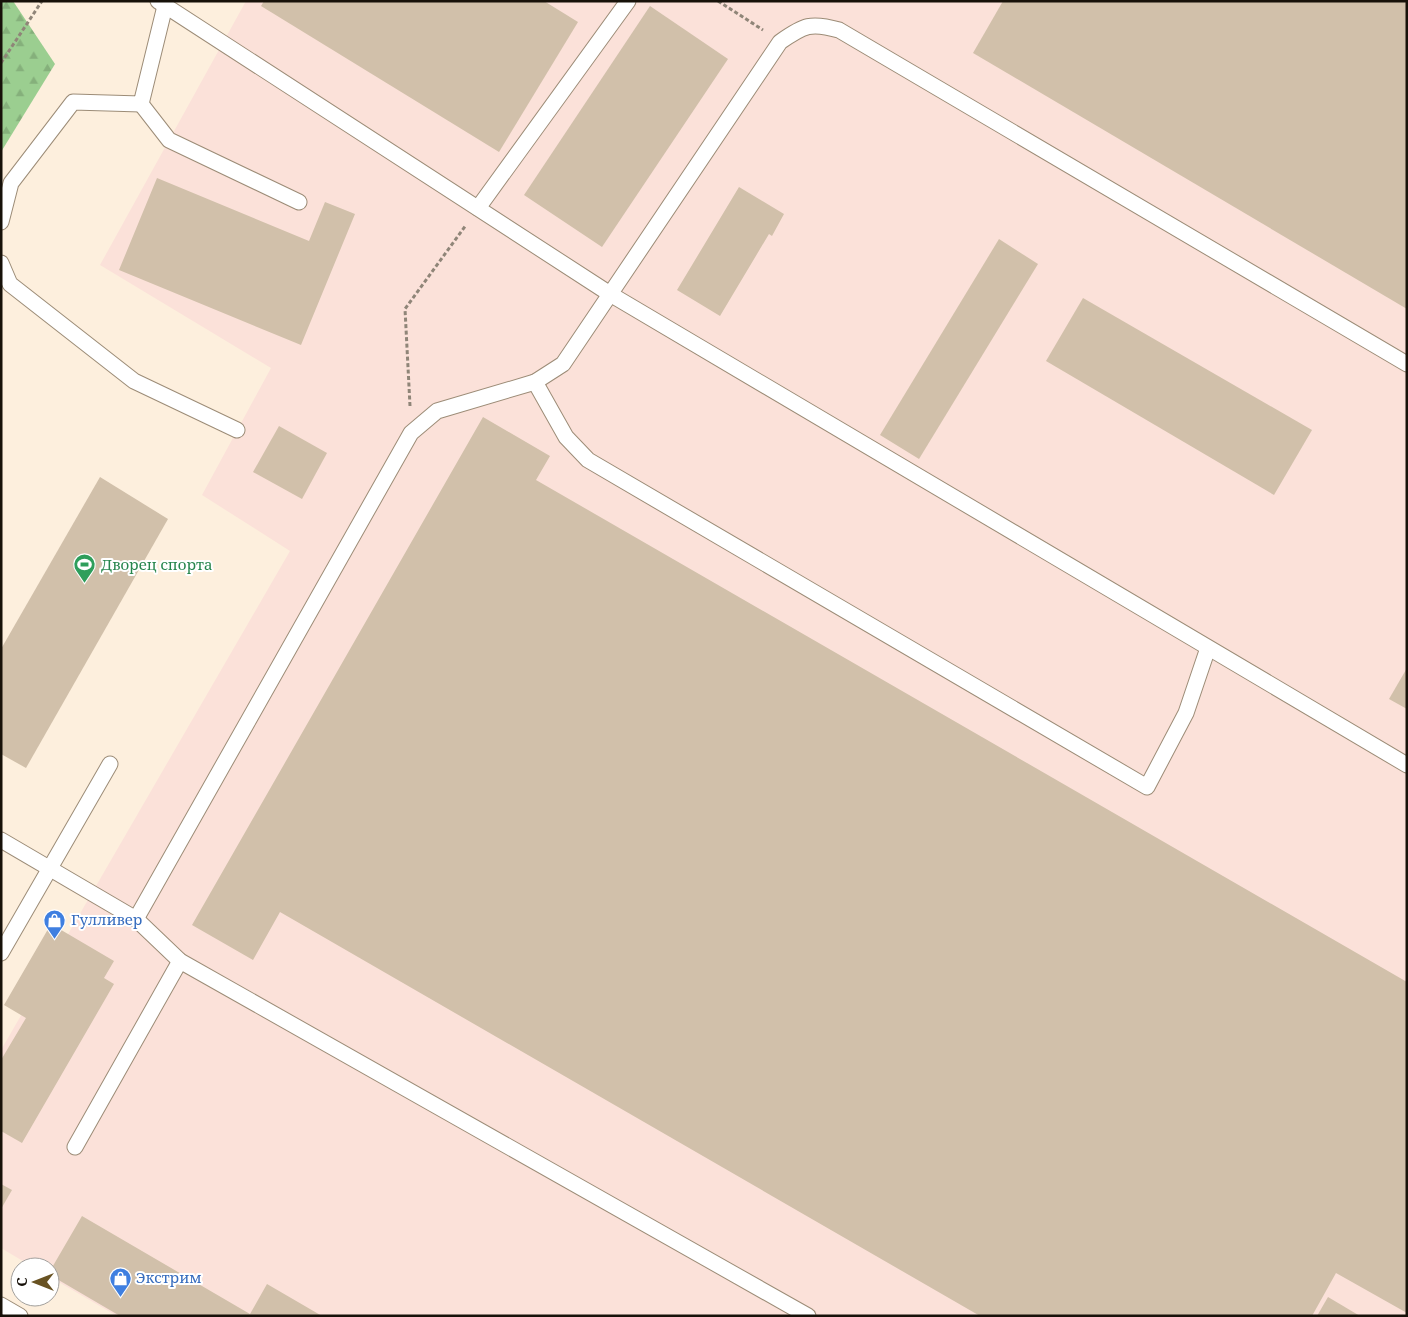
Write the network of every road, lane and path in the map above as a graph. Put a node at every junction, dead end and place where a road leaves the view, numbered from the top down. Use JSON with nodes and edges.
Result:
{"nodes":[{"id":1,"x":42,"y":1,"type":"edge"},
{"id":2,"x":628,"y":1,"type":"edge"},
{"id":3,"x":718,"y":1,"type":"edge"},
{"id":4,"x":162,"y":4,"type":"edge"},
{"id":5,"x":780,"y":42,"type":"junction"},
{"id":6,"x":1,"y":63,"type":"edge"},
{"id":7,"x":141,"y":104,"type":"junction"},
{"id":8,"x":299,"y":202,"type":"dead end"},
{"id":9,"x":478,"y":208,"type":"junction"},
{"id":10,"x":1,"y":222,"type":"edge"},
{"id":11,"x":1,"y":263,"type":"edge"},
{"id":12,"x":610,"y":294,"type":"junction"},
{"id":13,"x":1407,"y":364,"type":"edge"},
{"id":14,"x":535,"y":382,"type":"junction"},
{"id":15,"x":237,"y":430,"type":"dead end"},
{"id":16,"x":411,"y":433,"type":"junction"},
{"id":17,"x":1208,"y":648,"type":"junction"},
{"id":18,"x":110,"y":764,"type":"dead end"},
{"id":19,"x":1407,"y":765,"type":"edge"},
{"id":20,"x":1,"y":840,"type":"edge"},
{"id":21,"x":49,"y":868,"type":"junction"},
{"id":22,"x":136,"y":919,"type":"junction"},
{"id":23,"x":1,"y":953,"type":"edge"},
{"id":24,"x":180,"y":961,"type":"junction"},
{"id":25,"x":75,"y":1147,"type":"dead end"},
{"id":26,"x":1,"y":1305,"type":"edge"},
{"id":27,"x":20,"y":1316,"type":"edge"},
{"id":28,"x":808,"y":1316,"type":"edge"}],
"edges":[{"from":1,"to":6,"type":"path"},
{"from":2,"to":9,"type":"lane"},
{"from":3,"to":5,"type":"path"},
{"from":4,"to":7,"type":"lane"},
{"from":4,"to":9,"type":"lane"},
{"from":5,"to":12,"type":"lane"},
{"from":5,"to":13,"type":"lane"},
{"from":7,"to":8,"type":"lane"},
{"from":7,"to":10,"type":"lane"},
{"from":9,"to":12,"type":"lane"},
{"from":9,"to":16,"type":"path"},
{"from":11,"to":15,"type":"lane"},
{"from":12,"to":14,"type":"lane"},
{"from":12,"to":17,"type":"lane"},
{"from":14,"to":16,"type":"lane"},
{"from":14,"to":17,"type":"lane"},
{"from":16,"to":22,"type":"lane"},
{"from":17,"to":19,"type":"lane"},
{"from":18,"to":21,"type":"lane"},
{"from":20,"to":21,"type":"lane"},
{"from":21,"to":22,"type":"lane"},
{"from":21,"to":23,"type":"lane"},
{"from":22,"to":24,"type":"lane"},
{"from":24,"to":25,"type":"lane"},
{"from":24,"to":28,"type":"lane"},
{"from":26,"to":27,"type":"lane"}]}
